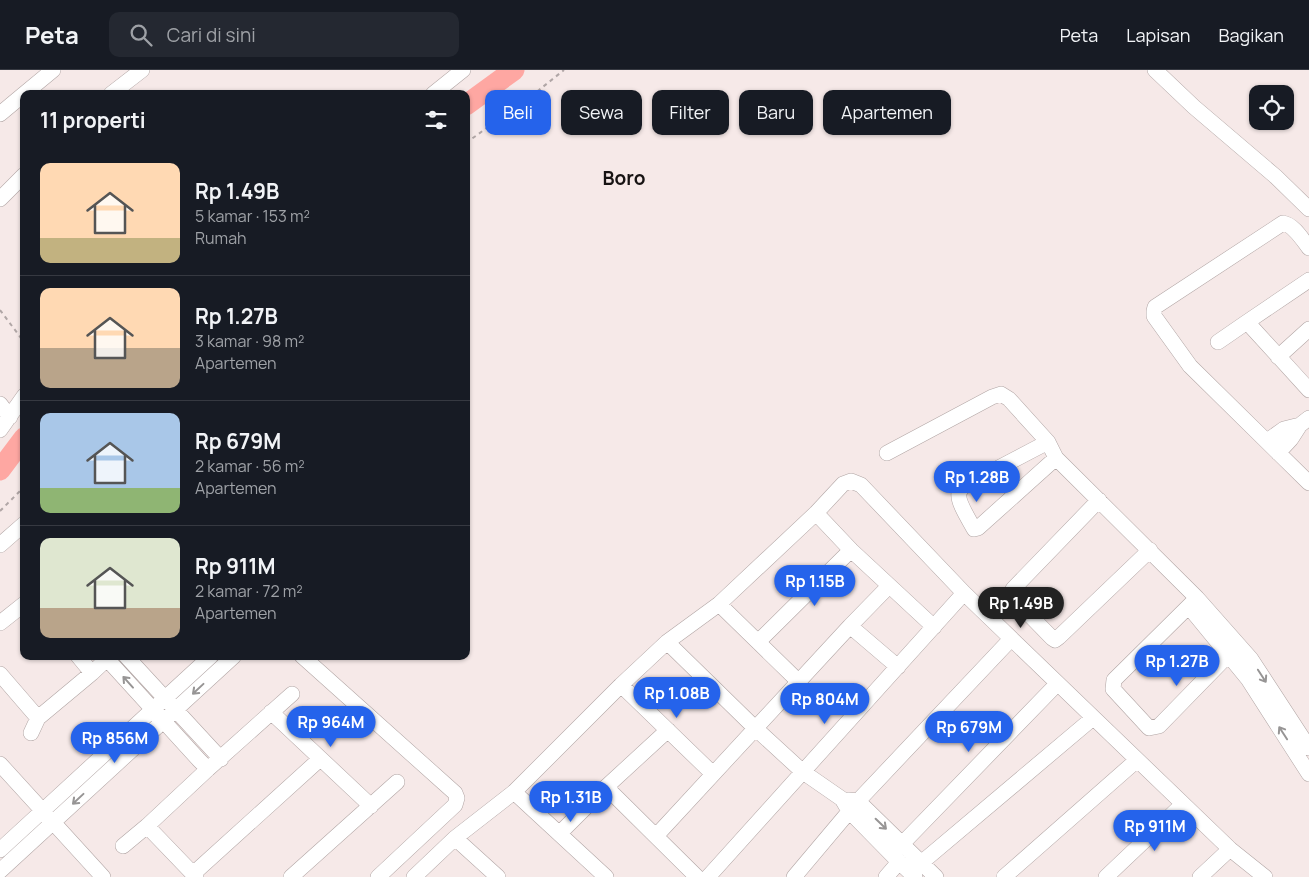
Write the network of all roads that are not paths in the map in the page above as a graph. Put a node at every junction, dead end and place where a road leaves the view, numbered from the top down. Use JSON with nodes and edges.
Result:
{"nodes":[{"id":1,"x":53,"y":70,"type":"edge"},
{"id":2,"x":142,"y":70,"type":"edge"},
{"id":3,"x":463,"y":70,"type":"edge"},
{"id":4,"x":1155,"y":70,"type":"edge"},
{"id":5,"x":29,"y":90,"type":"edge"},
{"id":6,"x":116,"y":90,"type":"edge"},
{"id":7,"x":438,"y":90,"type":"edge"},
{"id":8,"x":20,"y":97,"type":"edge"},
{"id":9,"x":0,"y":114,"type":"edge"},
{"id":10,"x":20,"y":179,"type":"edge"},
{"id":11,"x":0,"y":199,"type":"edge"},
{"id":12,"x":1309,"y":209,"type":"edge"},
{"id":13,"x":1309,"y":248,"type":"edge"},
{"id":14,"x":1309,"y":280,"type":"edge"},
{"id":15,"x":1247,"y":322,"type":"junction"},
{"id":16,"x":1309,"y":329,"type":"edge"},
{"id":17,"x":1218,"y":342,"type":"dead end"},
{"id":18,"x":1278,"y":356,"type":"junction"},
{"id":19,"x":1309,"y":390,"type":"edge"},
{"id":20,"x":20,"y":402,"type":"edge"},
{"id":21,"x":0,"y":404,"type":"edge"},
{"id":22,"x":10,"y":417,"type":"junction"},
{"id":23,"x":1305,"y":421,"type":"edge"},
{"id":24,"x":0,"y":430,"type":"edge"},
{"id":25,"x":1048,"y":442,"type":"junction"},
{"id":26,"x":1267,"y":442,"type":"junction"},
{"id":27,"x":887,"y":453,"type":"dead end"},
{"id":28,"x":1278,"y":453,"type":"junction"},
{"id":29,"x":1056,"y":458,"type":"junction"},
{"id":30,"x":1309,"y":483,"type":"edge"},
{"id":31,"x":1099,"y":500,"type":"junction"},
{"id":32,"x":816,"y":513,"type":"junction"},
{"id":33,"x":20,"y":528,"type":"edge"},
{"id":34,"x":0,"y":545,"type":"edge"},
{"id":35,"x":851,"y":550,"type":"junction"},
{"id":36,"x":1150,"y":550,"type":"junction"},
{"id":37,"x":889,"y":586,"type":"junction"},
{"id":38,"x":964,"y":593,"type":"junction"},
{"id":39,"x":1193,"y":602,"type":"junction"},
{"id":40,"x":720,"y":604,"type":"junction"},
{"id":41,"x":20,"y":607,"type":"edge"},
{"id":42,"x":0,"y":622,"type":"edge"},
{"id":43,"x":850,"y":626,"type":"junction"},
{"id":44,"x":934,"y":627,"type":"junction"},
{"id":45,"x":1011,"y":639,"type":"junction"},
{"id":46,"x":667,"y":642,"type":"junction"},
{"id":47,"x":758,"y":642,"type":"junction"},
{"id":48,"x":1234,"y":650,"type":"junction"},
{"id":49,"x":81,"y":660,"type":"edge"},
{"id":50,"x":106,"y":660,"type":"edge"},
{"id":51,"x":110,"y":660,"type":"edge"},
{"id":52,"x":130,"y":660,"type":"edge"},
{"id":53,"x":207,"y":660,"type":"edge"},
{"id":54,"x":230,"y":660,"type":"edge"},
{"id":55,"x":307,"y":660,"type":"edge"},
{"id":56,"x":898,"y":667,"type":"junction"},
{"id":57,"x":92,"y":673,"type":"junction"},
{"id":58,"x":0,"y":674,"type":"edge"},
{"id":59,"x":798,"y":681,"type":"junction"},
{"id":60,"x":1057,"y":684,"type":"junction"},
{"id":61,"x":621,"y":685,"type":"junction"},
{"id":62,"x":292,"y":694,"type":"dead end"},
{"id":63,"x":165,"y":699,"type":"junction"},
{"id":64,"x":153,"y":709,"type":"junction"},
{"id":65,"x":176,"y":710,"type":"junction"},
{"id":66,"x":271,"y":712,"type":"junction"},
{"id":67,"x":38,"y":718,"type":"junction"},
{"id":68,"x":1093,"y":718,"type":"junction"},
{"id":69,"x":164,"y":720,"type":"junction"},
{"id":70,"x":756,"y":728,"type":"junction"},
{"id":71,"x":668,"y":730,"type":"junction"},
{"id":72,"x":31,"y":733,"type":"dead end"},
{"id":73,"x":1309,"y":748,"type":"edge"},
{"id":74,"x":220,"y":759,"type":"junction"},
{"id":75,"x":320,"y":759,"type":"junction"},
{"id":76,"x":1137,"y":760,"type":"junction"},
{"id":77,"x":0,"y":764,"type":"edge"},
{"id":78,"x":208,"y":769,"type":"junction"},
{"id":79,"x":803,"y":772,"type":"junction"},
{"id":80,"x":713,"y":774,"type":"junction"},
{"id":81,"x":1309,"y":774,"type":"edge"},
{"id":82,"x":397,"y":782,"type":"dead end"},
{"id":83,"x":606,"y":787,"type":"junction"},
{"id":84,"x":514,"y":792,"type":"junction"},
{"id":85,"x":850,"y":804,"type":"junction"},
{"id":86,"x":1183,"y":804,"type":"junction"},
{"id":87,"x":371,"y":806,"type":"junction"},
{"id":88,"x":43,"y":810,"type":"junction"},
{"id":89,"x":54,"y":822,"type":"junction"},
{"id":90,"x":147,"y":826,"type":"junction"},
{"id":91,"x":560,"y":833,"type":"junction"},
{"id":92,"x":656,"y":836,"type":"junction"},
{"id":93,"x":455,"y":838,"type":"junction"},
{"id":94,"x":902,"y":844,"type":"junction"},
{"id":95,"x":123,"y":846,"type":"dead end"},
{"id":96,"x":0,"y":850,"type":"edge"},
{"id":97,"x":1230,"y":850,"type":"junction"},
{"id":98,"x":899,"y":862,"type":"junction"},
{"id":99,"x":922,"y":863,"type":"junction"},
{"id":100,"x":0,"y":871,"type":"edge"},
{"id":101,"x":195,"y":876,"type":"edge"},
{"id":102,"x":494,"y":876,"type":"edge"},
{"id":103,"x":104,"y":877,"type":"edge"},
{"id":104,"x":291,"y":877,"type":"edge"},
{"id":105,"x":378,"y":877,"type":"edge"},
{"id":106,"x":414,"y":877,"type":"edge"},
{"id":107,"x":606,"y":877,"type":"edge"},
{"id":108,"x":697,"y":877,"type":"edge"},
{"id":109,"x":708,"y":877,"type":"edge"},
{"id":110,"x":794,"y":877,"type":"edge"},
{"id":111,"x":886,"y":877,"type":"edge"},
{"id":112,"x":915,"y":877,"type":"edge"},
{"id":113,"x":936,"y":877,"type":"edge"},
{"id":114,"x":1004,"y":877,"type":"edge"},
{"id":115,"x":1106,"y":877,"type":"edge"},
{"id":116,"x":1200,"y":877,"type":"edge"},
{"id":117,"x":1265,"y":877,"type":"edge"}],
"edges":[{"from":1,"to":5,"type":"street"},
{"from":2,"to":6,"type":"street"},
{"from":3,"to":7,"type":"street"},
{"from":4,"to":12,"type":"street"},
{"from":8,"to":9,"type":"street"},
{"from":10,"to":11,"type":"street"},
{"from":13,"to":26,"type":"street"},
{"from":14,"to":15,"type":"street"},
{"from":15,"to":17,"type":"street"},
{"from":15,"to":18,"type":"street"},
{"from":16,"to":18,"type":"street"},
{"from":18,"to":19,"type":"street"},
{"from":20,"to":22,"type":"street"},
{"from":21,"to":22,"type":"street"},
{"from":22,"to":24,"type":"street"},
{"from":23,"to":26,"type":"street"},
{"from":23,"to":28,"type":"street"},
{"from":25,"to":27,"type":"street"},
{"from":25,"to":29,"type":"street"},
{"from":25,"to":29,"type":"street"},
{"from":26,"to":28,"type":"street"},
{"from":28,"to":30,"type":"street"},
{"from":29,"to":31,"type":"street"},
{"from":31,"to":36,"type":"street"},
{"from":31,"to":36,"type":"street"},
{"from":32,"to":35,"type":"street"},
{"from":32,"to":38,"type":"street"},
{"from":32,"to":40,"type":"street"},
{"from":33,"to":34,"type":"street"},
{"from":35,"to":37,"type":"street"},
{"from":35,"to":47,"type":"street"},
{"from":36,"to":39,"type":"street"},
{"from":37,"to":43,"type":"street"},
{"from":37,"to":44,"type":"street"},
{"from":38,"to":44,"type":"street"},
{"from":38,"to":45,"type":"street"},
{"from":39,"to":48,"type":"street"},
{"from":39,"to":48,"type":"street"},
{"from":40,"to":46,"type":"street"},
{"from":40,"to":47,"type":"street"},
{"from":41,"to":42,"type":"street"},
{"from":43,"to":56,"type":"street"},
{"from":43,"to":59,"type":"street"},
{"from":44,"to":56,"type":"street"},
{"from":45,"to":60,"type":"street"},
{"from":45,"to":85,"type":"street"},
{"from":46,"to":61,"type":"street"},
{"from":46,"to":70,"type":"street"},
{"from":47,"to":59,"type":"street"},
{"from":48,"to":73,"type":"street","one_way":true},
{"from":81,"to":48,"type":"street","one_way":true},
{"from":49,"to":57,"type":"street"},
{"from":50,"to":57,"type":"street"},
{"from":64,"to":51,"type":"street","one_way":true},
{"from":52,"to":63,"type":"street"},
{"from":53,"to":63,"type":"street"},
{"from":54,"to":65,"type":"street","one_way":true},
{"from":55,"to":105,"type":"street"},
{"from":56,"to":79,"type":"street"},
{"from":57,"to":67,"type":"street"},
{"from":58,"to":67,"type":"street"},
{"from":59,"to":70,"type":"street"},
{"from":60,"to":68,"type":"street"},
{"from":60,"to":94,"type":"street"},
{"from":61,"to":71,"type":"street"},
{"from":61,"to":84,"type":"street"},
{"from":62,"to":66,"type":"street"},
{"from":63,"to":64,"type":"street"},
{"from":63,"to":65,"type":"street"},
{"from":64,"to":69,"type":"street"},
{"from":64,"to":88,"type":"street"},
{"from":65,"to":69,"type":"street"},
{"from":65,"to":74,"type":"street"},
{"from":66,"to":74,"type":"street"},
{"from":66,"to":75,"type":"street"},
{"from":67,"to":72,"type":"street"},
{"from":68,"to":76,"type":"street"},
{"from":68,"to":99,"type":"street"},
{"from":69,"to":78,"type":"street"},
{"from":69,"to":89,"type":"street","one_way":true},
{"from":70,"to":79,"type":"street"},
{"from":70,"to":80,"type":"street"},
{"from":71,"to":80,"type":"street"},
{"from":71,"to":83,"type":"street"},
{"from":74,"to":78,"type":"street"},
{"from":75,"to":87,"type":"street"},
{"from":75,"to":101,"type":"street"},
{"from":76,"to":86,"type":"street"},
{"from":76,"to":114,"type":"street"},
{"from":77,"to":88,"type":"street"},
{"from":78,"to":90,"type":"street"},
{"from":79,"to":85,"type":"street"},
{"from":79,"to":109,"type":"street"},
{"from":80,"to":92,"type":"street"},
{"from":82,"to":87,"type":"street"},
{"from":83,"to":91,"type":"street"},
{"from":83,"to":92,"type":"street"},
{"from":84,"to":91,"type":"street"},
{"from":84,"to":93,"type":"street"},
{"from":85,"to":94,"type":"street","one_way":true},
{"from":85,"to":98,"type":"street"},
{"from":85,"to":110,"type":"street"},
{"from":86,"to":97,"type":"street"},
{"from":86,"to":115,"type":"street"},
{"from":87,"to":104,"type":"street"},
{"from":88,"to":89,"type":"street"},
{"from":88,"to":96,"type":"street"},
{"from":89,"to":100,"type":"street"},
{"from":89,"to":103,"type":"street"},
{"from":90,"to":95,"type":"street"},
{"from":90,"to":101,"type":"street"},
{"from":91,"to":107,"type":"street"},
{"from":92,"to":108,"type":"street"},
{"from":93,"to":102,"type":"street"},
{"from":93,"to":106,"type":"street"},
{"from":94,"to":99,"type":"street"},
{"from":97,"to":116,"type":"street"},
{"from":97,"to":117,"type":"street"},
{"from":98,"to":111,"type":"street"},
{"from":98,"to":112,"type":"street"},
{"from":99,"to":113,"type":"street"}]}
